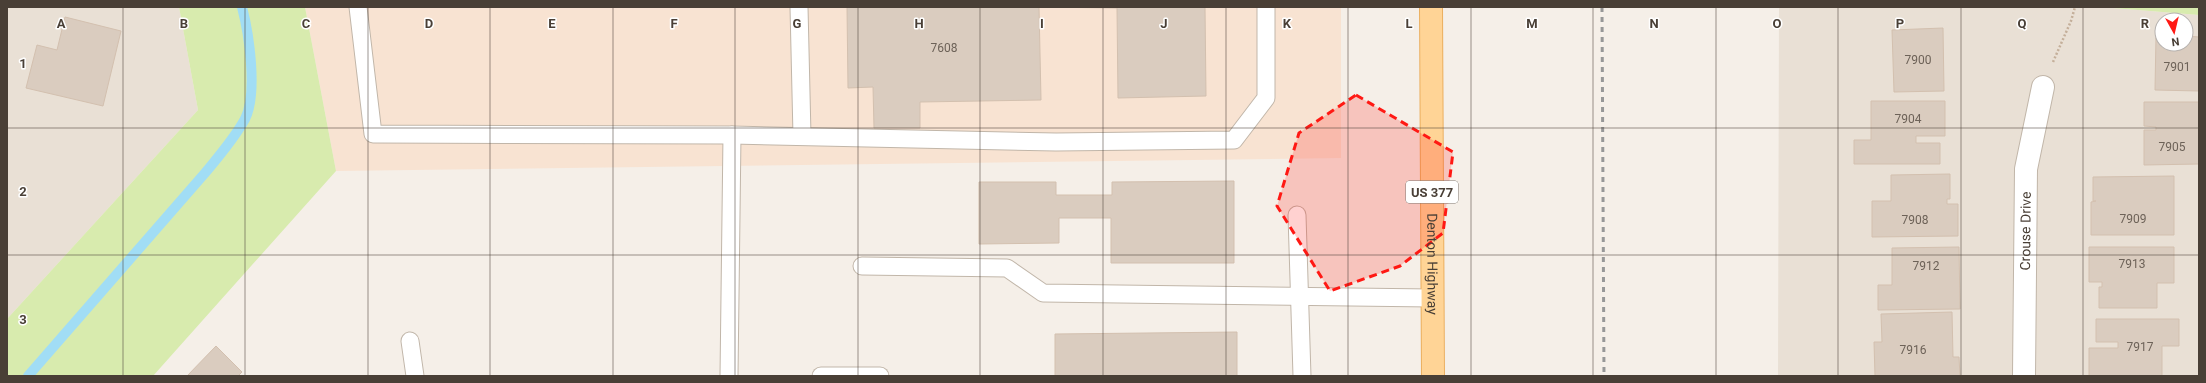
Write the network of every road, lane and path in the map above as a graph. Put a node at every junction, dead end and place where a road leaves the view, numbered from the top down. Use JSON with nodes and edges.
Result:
{"nodes":[{"id":1,"x":358,"y":7,"type":"edge"},
{"id":2,"x":799,"y":7,"type":"edge"},
{"id":3,"x":1266,"y":7,"type":"edge"},
{"id":4,"x":1431,"y":7,"type":"edge"},
{"id":5,"x":2075,"y":7,"type":"edge"},
{"id":6,"x":2043,"y":87,"type":"joint"},
{"id":7,"x":732,"y":136,"type":"junction"},
{"id":8,"x":802,"y":136,"type":"junction"},
{"id":9,"x":1296,"y":215,"type":"dead end"},
{"id":10,"x":862,"y":266,"type":"dead end"},
{"id":11,"x":1300,"y":297,"type":"junction"},
{"id":12,"x":1432,"y":298,"type":"junction"},
{"id":13,"x":410,"y":341,"type":"dead end"},
{"id":14,"x":415,"y":376,"type":"edge"},
{"id":15,"x":729,"y":376,"type":"edge"},
{"id":16,"x":821,"y":376,"type":"edge"},
{"id":17,"x":880,"y":376,"type":"edge"},
{"id":18,"x":1302,"y":376,"type":"edge"},
{"id":19,"x":1433,"y":376,"type":"edge"},
{"id":20,"x":2024,"y":376,"type":"edge"}],
"edges":[{"from":1,"to":7,"type":"lane"},
{"from":2,"to":8,"type":"lane"},
{"from":3,"to":8,"type":"lane"},
{"from":4,"to":12,"type":"main road","name":"Denton Highway","number":"US 377"},
{"from":5,"to":6,"type":"path"},
{"from":6,"to":20,"type":"street","name":"Crouse Drive"},
{"from":7,"to":8,"type":"lane"},
{"from":7,"to":15,"type":"lane"},
{"from":9,"to":11,"type":"lane"},
{"from":10,"to":11,"type":"lane"},
{"from":11,"to":12,"type":"lane"},
{"from":11,"to":18,"type":"lane"},
{"from":12,"to":19,"type":"main road","name":"Denton Highway","number":"US 377"},
{"from":13,"to":14,"type":"lane"},
{"from":16,"to":17,"type":"lane"}]}
